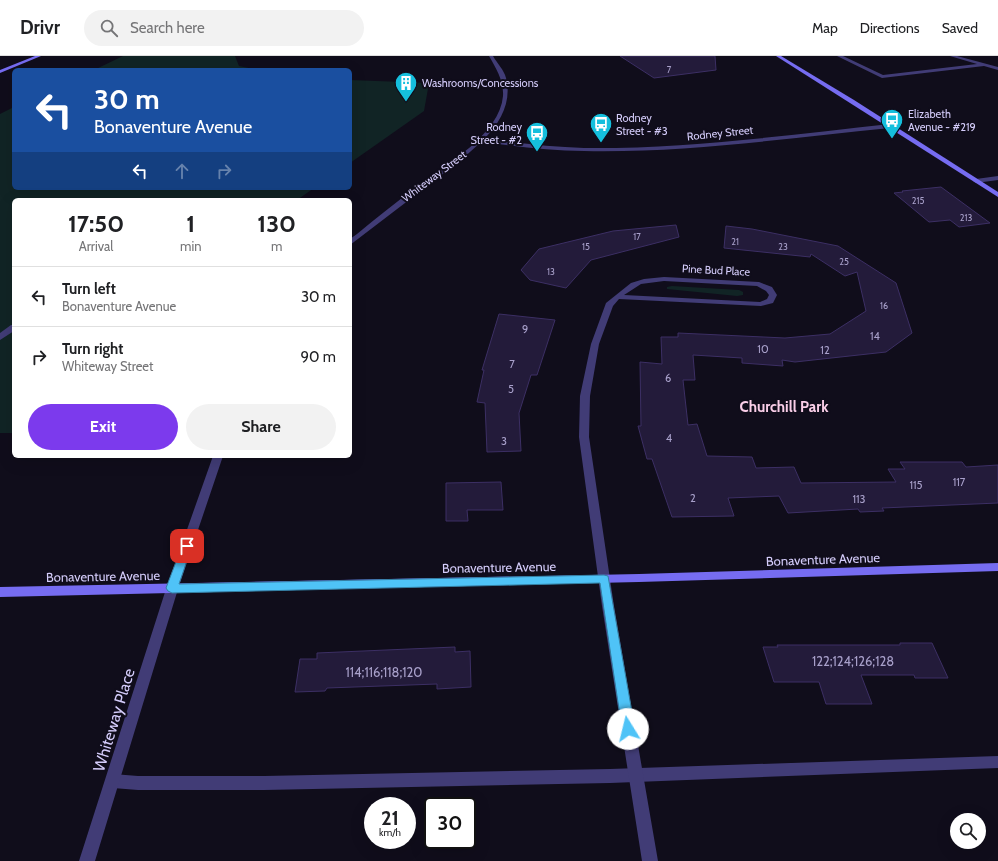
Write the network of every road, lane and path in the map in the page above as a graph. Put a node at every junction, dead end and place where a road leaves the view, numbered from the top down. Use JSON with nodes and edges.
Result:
{"nodes":[{"id":1,"x":38,"y":56,"type":"edge"},
{"id":2,"x":491,"y":56,"type":"edge"},
{"id":3,"x":778,"y":56,"type":"edge"},
{"id":4,"x":839,"y":56,"type":"edge"},
{"id":5,"x":952,"y":56,"type":"edge"},
{"id":6,"x":984,"y":65,"type":"junction"},
{"id":7,"x":998,"y":69,"type":"edge"},
{"id":8,"x":0,"y":72,"type":"edge"},
{"id":9,"x":890,"y":126,"type":"junction"},
{"id":10,"x":481,"y":140,"type":"junction"},
{"id":11,"x":998,"y":178,"type":"edge"},
{"id":12,"x":976,"y":182,"type":"junction"},
{"id":13,"x":998,"y":196,"type":"edge"},
{"id":14,"x":352,"y":241,"type":"edge"},
{"id":15,"x":617,"y":297,"type":"junction"},
{"id":16,"x":12,"y":328,"type":"edge"},
{"id":17,"x":0,"y":337,"type":"edge"},
{"id":18,"x":217,"y":458,"type":"edge"},
{"id":19,"x":998,"y":567,"type":"edge"},
{"id":20,"x":604,"y":579,"type":"junction"},
{"id":21,"x":172,"y":588,"type":"junction"},
{"id":22,"x":2,"y":593,"type":"edge"},
{"id":23,"x":998,"y":762,"type":"edge"},
{"id":24,"x":636,"y":774,"type":"junction"},
{"id":25,"x":113,"y":781,"type":"junction"},
{"id":26,"x":87,"y":861,"type":"edge"},
{"id":27,"x":650,"y":861,"type":"edge"}],
"edges":[{"from":1,"to":8,"type":"street"},
{"from":2,"to":10,"type":"street","name":"Whiteway Street"},
{"from":3,"to":9,"type":"street"},
{"from":4,"to":6,"type":"street"},
{"from":5,"to":6,"type":"street"},
{"from":6,"to":7,"type":"street"},
{"from":9,"to":10,"type":"street","name":"Rodney Street"},
{"from":9,"to":12,"type":"street"},
{"from":10,"to":14,"type":"street","name":"Whiteway Street"},
{"from":11,"to":12,"type":"street"},
{"from":12,"to":13,"type":"street"},
{"from":15,"to":15,"type":"street","name":"Pine Bud Place"},
{"from":15,"to":20,"type":"street","name":"Pine Bud Place"},
{"from":16,"to":17,"type":"street"},
{"from":18,"to":21,"type":"street"},
{"from":19,"to":20,"type":"street","name":"Bonaventure Avenue"},
{"from":20,"to":21,"type":"street","name":"Bonaventure Avenue"},
{"from":20,"to":24,"type":"street","name":"Pine Bud Place"},
{"from":21,"to":22,"type":"street","name":"Bonaventure Avenue"},
{"from":21,"to":25,"type":"street","name":"Whiteway Place"},
{"from":23,"to":24,"type":"street"},
{"from":24,"to":25,"type":"street"},
{"from":24,"to":27,"type":"street","name":"Pine Bud Place"},
{"from":25,"to":26,"type":"street","name":"Whiteway Place"}]}
